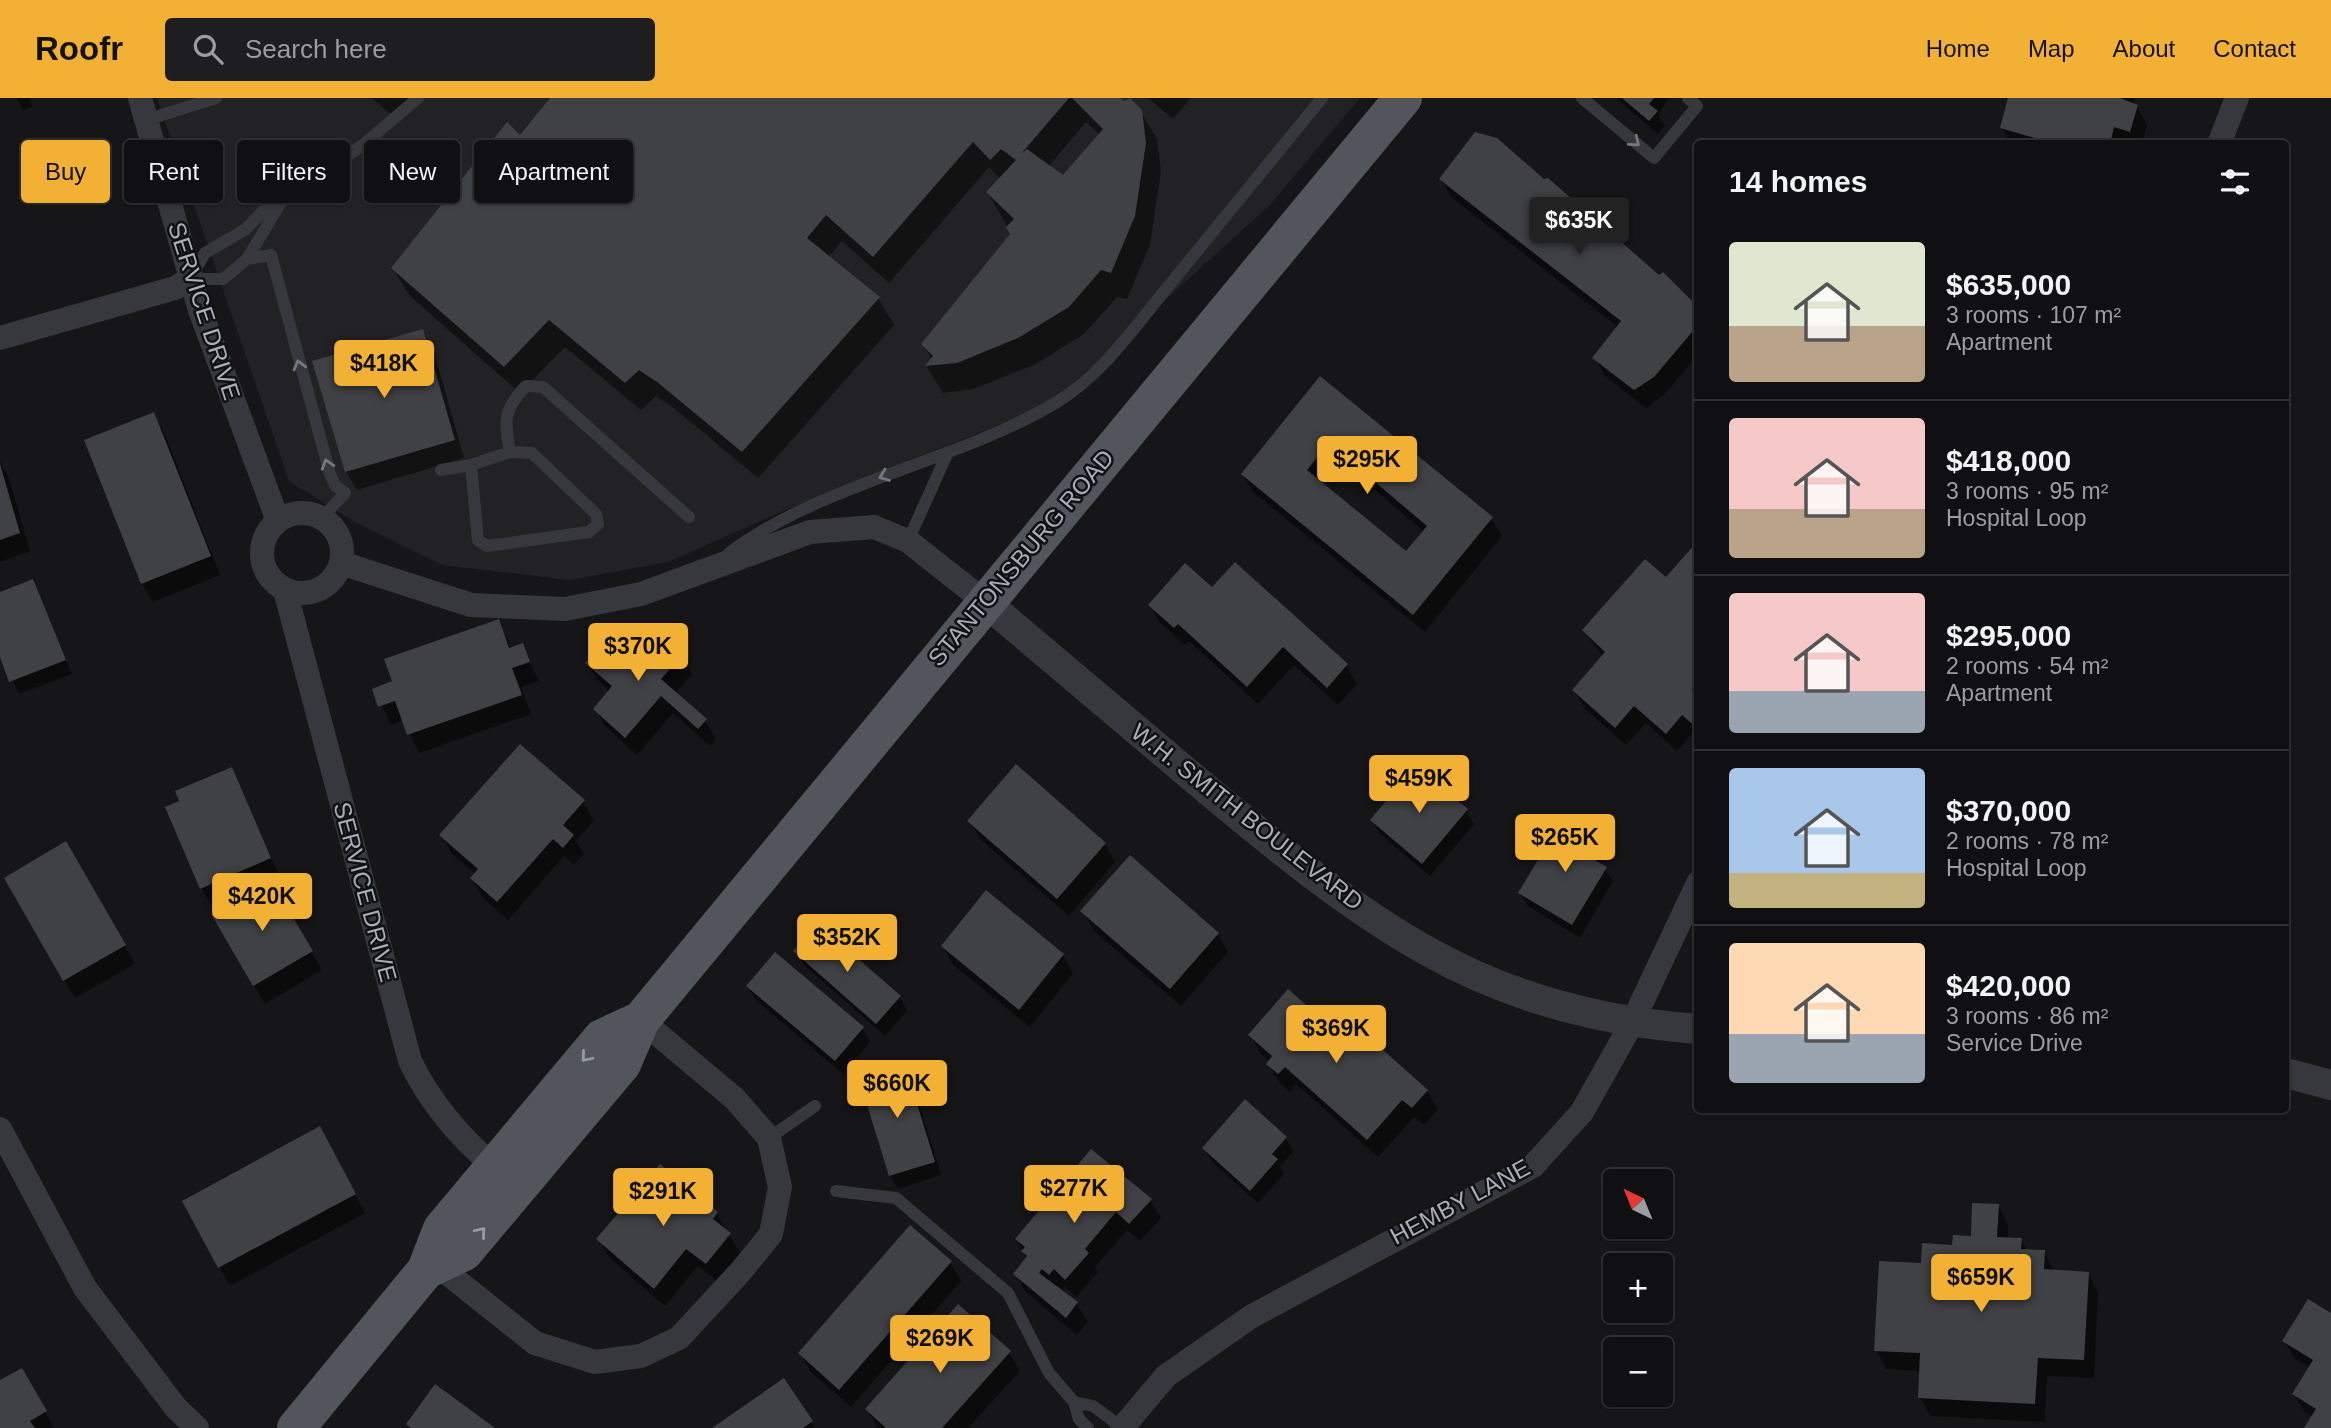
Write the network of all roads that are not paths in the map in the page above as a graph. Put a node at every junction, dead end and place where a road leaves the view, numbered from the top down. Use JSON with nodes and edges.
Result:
{"nodes":[{"id":1,"x":216,"y":98,"type":"edge"},
{"id":2,"x":418,"y":98,"type":"edge"},
{"id":3,"x":1322,"y":98,"type":"edge"},
{"id":4,"x":1403,"y":98,"type":"edge"},
{"id":5,"x":1583,"y":98,"type":"edge"},
{"id":6,"x":1688,"y":98,"type":"edge"},
{"id":7,"x":2238,"y":98,"type":"edge"},
{"id":8,"x":143,"y":109,"type":"edge"},
{"id":9,"x":2221,"y":140,"type":"edge"},
{"id":10,"x":350,"y":154,"type":"edge"},
{"id":11,"x":275,"y":203,"type":"edge"},
{"id":12,"x":281,"y":203,"type":"edge"},
{"id":13,"x":247,"y":259,"type":"junction"},
{"id":14,"x":190,"y":279,"type":"junction"},
{"id":15,"x":0,"y":338,"type":"edge"},
{"id":16,"x":510,"y":452,"type":"junction"},
{"id":17,"x":948,"y":452,"type":"junction"},
{"id":18,"x":471,"y":465,"type":"junction"},
{"id":19,"x":441,"y":470,"type":"dead end"},
{"id":20,"x":690,"y":517,"type":"dead end"},
{"id":21,"x":322,"y":518,"type":"junction"},
{"id":22,"x":278,"y":521,"type":"junction"},
{"id":23,"x":908,"y":541,"type":"junction"},
{"id":24,"x":341,"y":563,"type":"junction"},
{"id":25,"x":700,"y":574,"type":"junction"},
{"id":26,"x":285,"y":590,"type":"junction"},
{"id":27,"x":984,"y":601,"type":"junction"},
{"id":28,"x":1694,"y":891,"type":"edge"},
{"id":29,"x":642,"y":1020,"type":"junction"},
{"id":30,"x":1632,"y":1023,"type":"junction"},
{"id":31,"x":1694,"y":1029,"type":"edge"},
{"id":32,"x":2289,"y":1074,"type":"edge"},
{"id":33,"x":2331,"y":1085,"type":"edge"},
{"id":34,"x":815,"y":1106,"type":"dead end"},
{"id":35,"x":0,"y":1129,"type":"edge"},
{"id":36,"x":769,"y":1138,"type":"junction"},
{"id":37,"x":495,"y":1167,"type":"junction"},
{"id":38,"x":836,"y":1191,"type":"dead end"},
{"id":39,"x":432,"y":1268,"type":"junction"},
{"id":40,"x":1074,"y":1402,"type":"junction"},
{"id":41,"x":197,"y":1428,"type":"edge"},
{"id":42,"x":296,"y":1428,"type":"edge"},
{"id":43,"x":1088,"y":1428,"type":"edge"},
{"id":44,"x":1123,"y":1428,"type":"edge"}],
"edges":[{"from":1,"to":8,"type":"lane"},
{"from":2,"to":10,"type":"lane"},
{"from":3,"to":17,"type":"lane"},
{"from":4,"to":27,"type":"main road","name":"STANTONSBURG ROAD"},
{"from":5,"to":6,"type":"lane","one_way":true},
{"from":7,"to":9,"type":"street"},
{"from":8,"to":14,"type":"street","name":"SERVICE DRIVE"},
{"from":11,"to":14,"type":"lane"},
{"from":12,"to":13,"type":"lane"},
{"from":13,"to":14,"type":"lane"},
{"from":21,"to":13,"type":"lane","one_way":true},
{"from":14,"to":15,"type":"street"},
{"from":14,"to":22,"type":"street","name":"SERVICE DRIVE"},
{"from":16,"to":18,"type":"lane"},
{"from":16,"to":18,"type":"lane"},
{"from":16,"to":20,"type":"lane"},
{"from":17,"to":23,"type":"lane"},
{"from":17,"to":25,"type":"lane","one_way":true},
{"from":18,"to":19,"type":"lane"},
{"from":21,"to":22,"type":"street"},
{"from":21,"to":24,"type":"street"},
{"from":22,"to":26,"type":"street"},
{"from":23,"to":25,"type":"street"},
{"from":23,"to":27,"type":"street"},
{"from":24,"to":25,"type":"street"},
{"from":24,"to":26,"type":"street"},
{"from":26,"to":37,"type":"street","name":"SERVICE DRIVE"},
{"from":27,"to":29,"type":"main road","name":"STANTONSBURG ROAD"},
{"from":27,"to":30,"type":"street","name":"W.H. SMITH BOULEVARD"},
{"from":28,"to":30,"type":"street","name":"HEMBY LANE"},
{"from":29,"to":36,"type":"street"},
{"from":29,"to":37,"type":"main road","name":"STANTONSBURG ROAD","one_way":true},
{"from":39,"to":29,"type":"main road","name":"STANTONSBURG ROAD","one_way":true},
{"from":30,"to":31,"type":"street","name":"W.H. SMITH BOULEVARD"},
{"from":30,"to":44,"type":"street","name":"HEMBY LANE"},
{"from":32,"to":33,"type":"street"},
{"from":34,"to":36,"type":"lane"},
{"from":35,"to":41,"type":"street"},
{"from":36,"to":39,"type":"street"},
{"from":37,"to":39,"type":"main road","name":"STANTONSBURG ROAD"},
{"from":38,"to":40,"type":"lane"},
{"from":39,"to":42,"type":"main road","name":"STANTONSBURG ROAD"},
{"from":40,"to":43,"type":"lane"},
{"from":40,"to":44,"type":"lane"}]}
